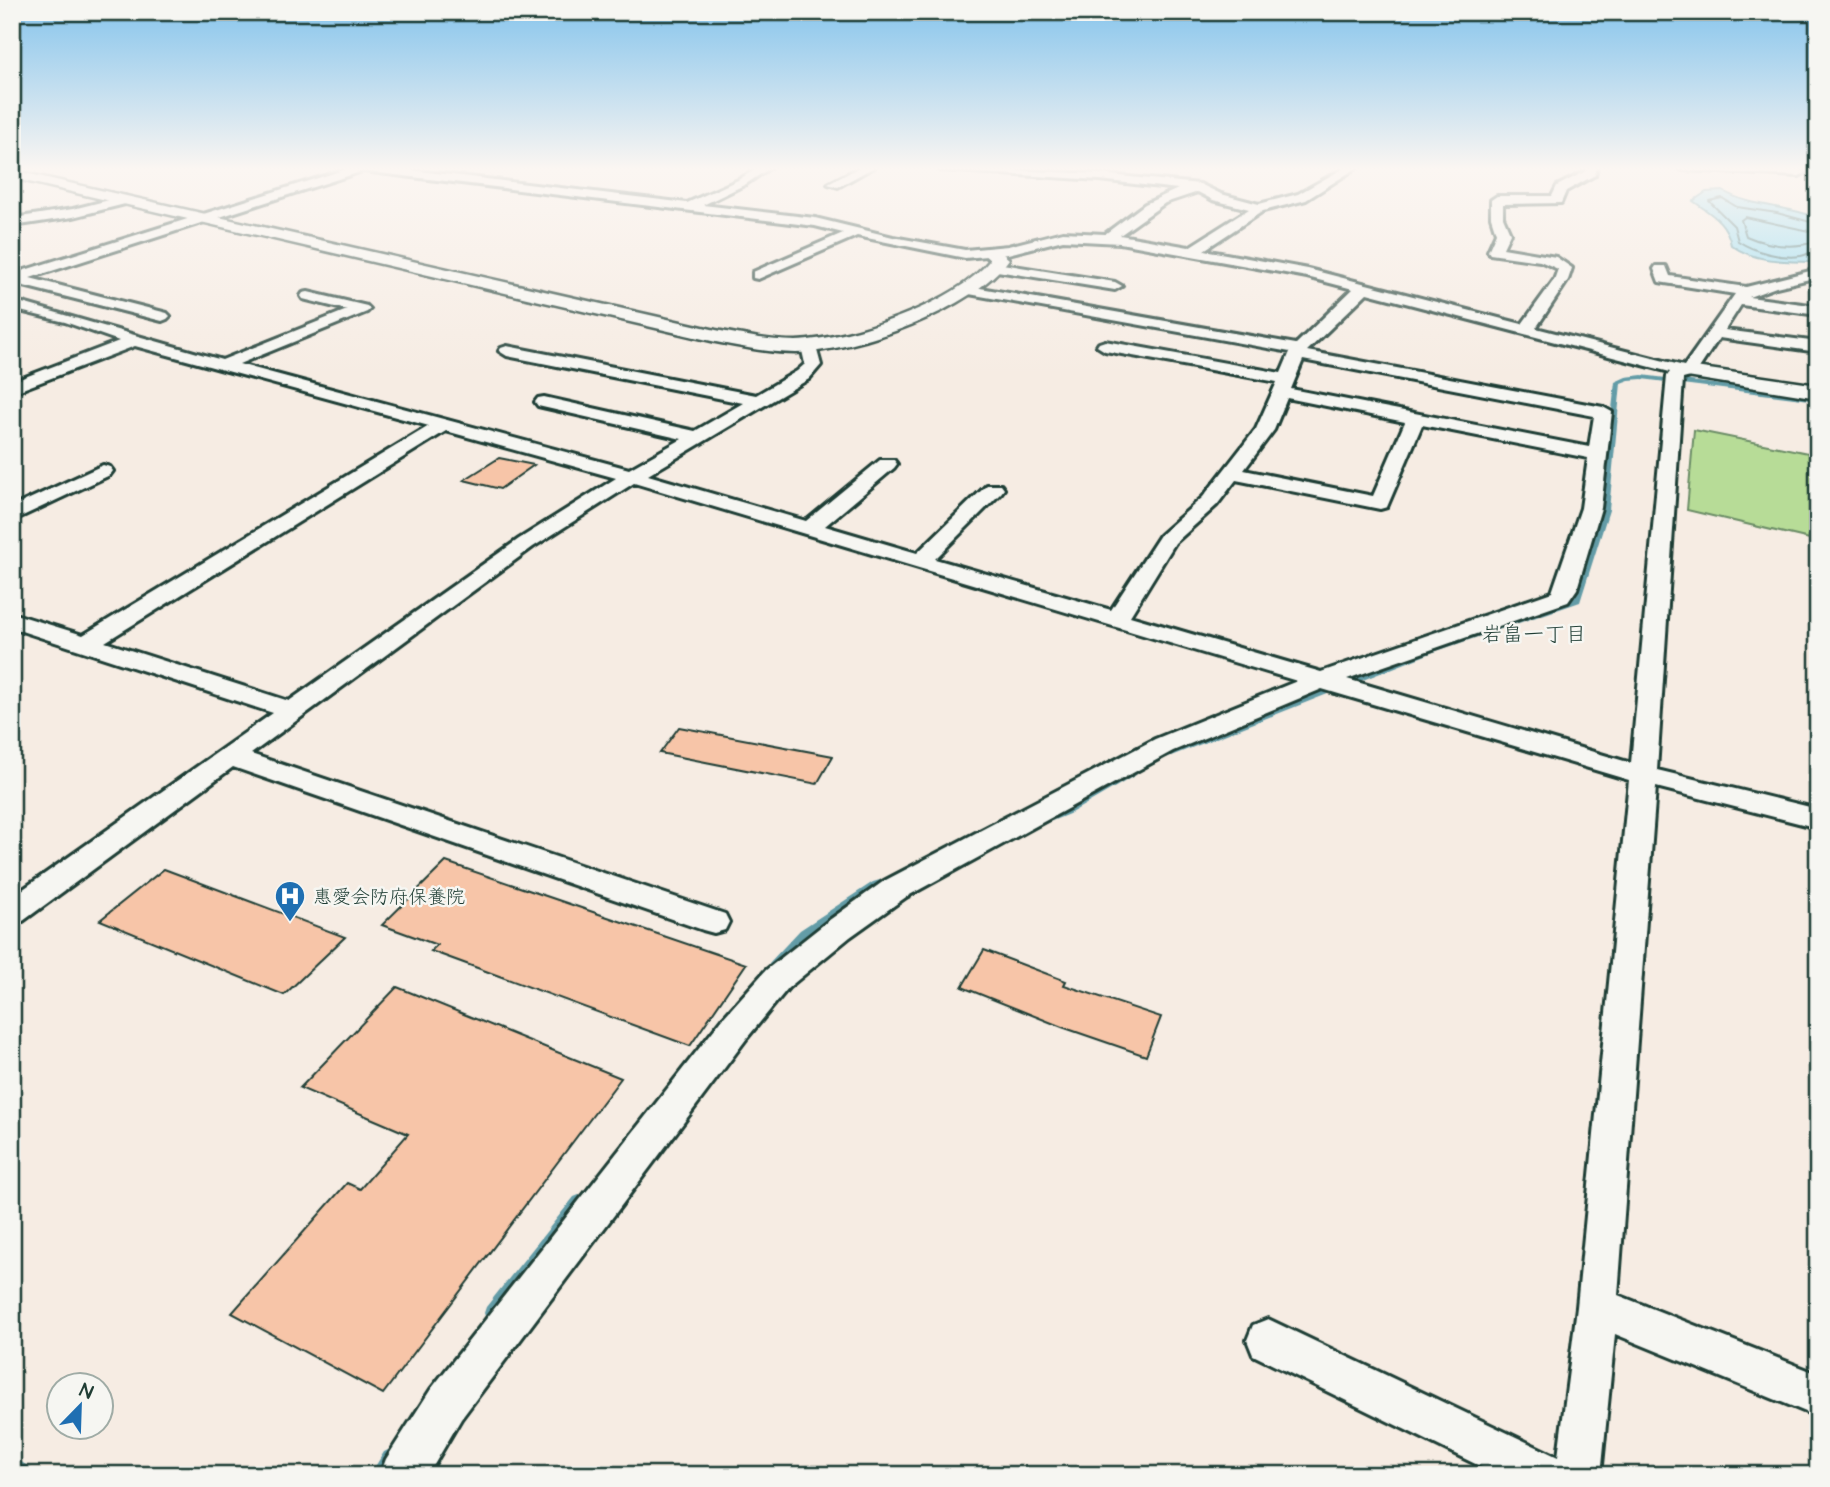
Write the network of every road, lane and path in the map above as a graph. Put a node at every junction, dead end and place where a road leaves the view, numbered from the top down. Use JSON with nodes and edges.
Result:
{"nodes":[{"id":1,"x":146,"y":236,"type":"edge"},
{"id":2,"x":284,"y":236,"type":"edge"},
{"id":3,"x":846,"y":236,"type":"edge"},
{"id":4,"x":872,"y":236,"type":"edge"},
{"id":5,"x":1075,"y":236,"type":"edge"},
{"id":6,"x":1092,"y":236,"type":"edge"},
{"id":7,"x":1215,"y":236,"type":"edge"},
{"id":8,"x":1501,"y":236,"type":"edge"},
{"id":9,"x":1110,"y":237,"type":"joint"},
{"id":10,"x":1193,"y":251,"type":"junction"},
{"id":11,"x":994,"y":260,"type":"junction"},
{"id":12,"x":1661,"y":269,"type":"dead end"},
{"id":13,"x":1818,"y":273,"type":"edge"},
{"id":14,"x":758,"y":275,"type":"dead end"},
{"id":15,"x":14,"y":278,"type":"edge"},
{"id":16,"x":1115,"y":285,"type":"dead end"},
{"id":17,"x":1362,"y":289,"type":"junction"},
{"id":18,"x":969,"y":290,"type":"junction"},
{"id":19,"x":1742,"y":295,"type":"junction"},
{"id":20,"x":308,"y":296,"type":"dead end"},
{"id":21,"x":12,"y":304,"type":"edge"},
{"id":22,"x":1818,"y":311,"type":"edge"},
{"id":23,"x":162,"y":316,"type":"dead end"},
{"id":24,"x":1523,"y":329,"type":"junction"},
{"id":25,"x":1715,"y":333,"type":"junction"},
{"id":26,"x":134,"y":341,"type":"junction"},
{"id":27,"x":809,"y":346,"type":"junction"},
{"id":28,"x":1105,"y":346,"type":"dead end"},
{"id":29,"x":1818,"y":348,"type":"edge"},
{"id":30,"x":507,"y":351,"type":"dead end"},
{"id":31,"x":1298,"y":351,"type":"junction"},
{"id":32,"x":226,"y":364,"type":"junction"},
{"id":33,"x":1688,"y":372,"type":"junction"},
{"id":34,"x":1283,"y":386,"type":"junction"},
{"id":35,"x":12,"y":388,"type":"edge"},
{"id":36,"x":1818,"y":392,"type":"edge"},
{"id":37,"x":758,"y":401,"type":"junction"},
{"id":38,"x":544,"y":402,"type":"dead end"},
{"id":39,"x":1416,"y":418,"type":"junction"},
{"id":40,"x":442,"y":426,"type":"junction"},
{"id":41,"x":697,"y":438,"type":"junction"},
{"id":42,"x":1597,"y":454,"type":"junction"},
{"id":43,"x":887,"y":464,"type":"dead end"},
{"id":44,"x":103,"y":471,"type":"dead end"},
{"id":45,"x":1231,"y":473,"type":"junction"},
{"id":46,"x":632,"y":476,"type":"junction"},
{"id":47,"x":994,"y":489,"type":"dead end"},
{"id":48,"x":12,"y":515,"type":"edge"},
{"id":49,"x":809,"y":529,"type":"junction"},
{"id":50,"x":920,"y":562,"type":"junction"},
{"id":51,"x":12,"y":620,"type":"edge"},
{"id":52,"x":1116,"y":620,"type":"junction"},
{"id":53,"x":85,"y":643,"type":"junction"},
{"id":54,"x":1324,"y":679,"type":"junction"},
{"id":55,"x":290,"y":710,"type":"junction"},
{"id":56,"x":228,"y":756,"type":"junction"},
{"id":57,"x":1642,"y":775,"type":"junction"},
{"id":58,"x":1818,"y":819,"type":"edge"},
{"id":59,"x":12,"y":913,"type":"edge"},
{"id":60,"x":714,"y":922,"type":"dead end"},
{"id":61,"x":1597,"y":1307,"type":"junction"},
{"id":62,"x":1268,"y":1340,"type":"dead end"},
{"id":63,"x":1818,"y":1396,"type":"edge"},
{"id":64,"x":402,"y":1475,"type":"edge"},
{"id":65,"x":1547,"y":1475,"type":"edge"},
{"id":66,"x":1578,"y":1475,"type":"edge"}],
"edges":[{"from":1,"to":15,"type":"street"},
{"from":2,"to":27,"type":"street"},
{"from":3,"to":14,"type":"street"},
{"from":4,"to":11,"type":"street"},
{"from":5,"to":11,"type":"street"},
{"from":6,"to":9,"type":"street"},
{"from":7,"to":10,"type":"street"},
{"from":8,"to":24,"type":"street"},
{"from":9,"to":10,"type":"street"},
{"from":10,"to":17,"type":"street"},
{"from":11,"to":16,"type":"street"},
{"from":11,"to":18,"type":"street"},
{"from":12,"to":19,"type":"street"},
{"from":13,"to":19,"type":"street"},
{"from":15,"to":23,"type":"street"},
{"from":17,"to":24,"type":"street"},
{"from":17,"to":31,"type":"street"},
{"from":18,"to":27,"type":"street"},
{"from":18,"to":31,"type":"street"},
{"from":19,"to":22,"type":"street"},
{"from":19,"to":25,"type":"street"},
{"from":20,"to":32,"type":"street"},
{"from":21,"to":26,"type":"street"},
{"from":24,"to":33,"type":"street"},
{"from":25,"to":29,"type":"street"},
{"from":25,"to":33,"type":"street"},
{"from":26,"to":32,"type":"street"},
{"from":26,"to":35,"type":"street"},
{"from":27,"to":37,"type":"street"},
{"from":28,"to":34,"type":"street"},
{"from":30,"to":37,"type":"street"},
{"from":31,"to":34,"type":"street"},
{"from":31,"to":42,"type":"street"},
{"from":32,"to":40,"type":"street"},
{"from":33,"to":36,"type":"street"},
{"from":33,"to":57,"type":"street"},
{"from":34,"to":39,"type":"street"},
{"from":34,"to":45,"type":"street"},
{"from":37,"to":41,"type":"street"},
{"from":38,"to":41,"type":"street"},
{"from":39,"to":42,"type":"street"},
{"from":39,"to":45,"type":"street"},
{"from":40,"to":46,"type":"street"},
{"from":40,"to":53,"type":"street"},
{"from":41,"to":46,"type":"street"},
{"from":42,"to":54,"type":"street"},
{"from":43,"to":49,"type":"street"},
{"from":44,"to":48,"type":"street"},
{"from":45,"to":52,"type":"street"},
{"from":46,"to":49,"type":"street"},
{"from":46,"to":55,"type":"street"},
{"from":47,"to":50,"type":"street"},
{"from":49,"to":50,"type":"street"},
{"from":50,"to":52,"type":"street"},
{"from":51,"to":53,"type":"street"},
{"from":52,"to":54,"type":"street"},
{"from":53,"to":55,"type":"street"},
{"from":54,"to":57,"type":"street"},
{"from":54,"to":64,"type":"street"},
{"from":55,"to":56,"type":"street"},
{"from":56,"to":59,"type":"street"},
{"from":56,"to":60,"type":"street"},
{"from":57,"to":58,"type":"street"},
{"from":57,"to":61,"type":"street"},
{"from":61,"to":63,"type":"street"},
{"from":61,"to":66,"type":"street"},
{"from":62,"to":65,"type":"street"}]}
